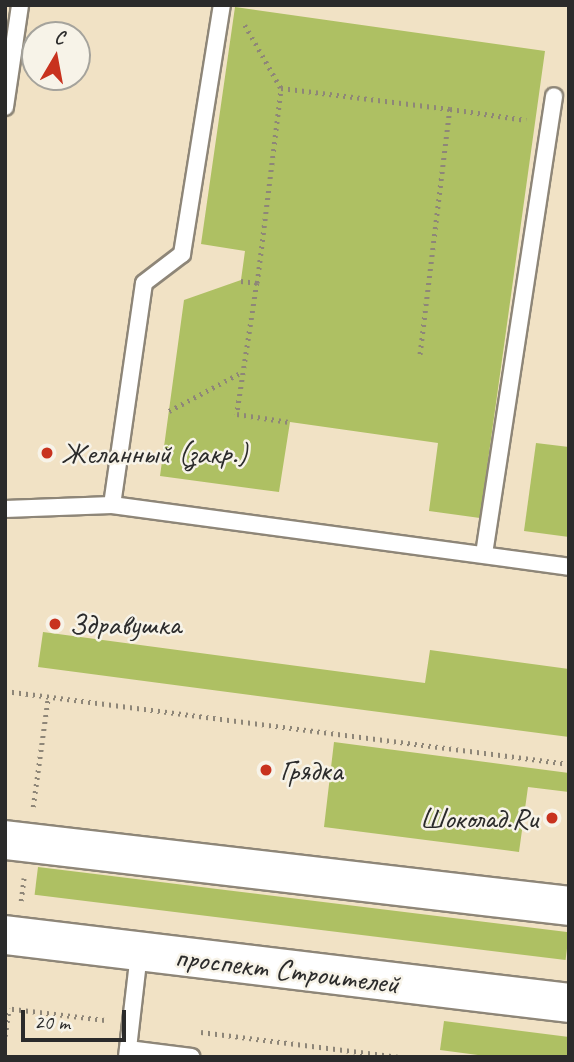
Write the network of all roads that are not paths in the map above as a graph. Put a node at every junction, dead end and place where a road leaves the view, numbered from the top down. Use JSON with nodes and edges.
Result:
{"nodes":[{"id":1,"x":20,"y":5,"type":"edge"},
{"id":2,"x":222,"y":5,"type":"edge"},
{"id":3,"x":554,"y":96,"type":"dead end"},
{"id":4,"x":5,"y":107,"type":"edge"},
{"id":5,"x":112,"y":505,"type":"junction"},
{"id":6,"x":5,"y":509,"type":"edge"},
{"id":7,"x":484,"y":554,"type":"junction"},
{"id":8,"x":569,"y":567,"type":"edge"},
{"id":9,"x":5,"y":840,"type":"edge"},
{"id":10,"x":569,"y":906,"type":"edge"},
{"id":11,"x":5,"y":934,"type":"edge"},
{"id":12,"x":139,"y":953,"type":"junction"},
{"id":13,"x":569,"y":1003,"type":"edge"},
{"id":14,"x":127,"y":1053,"type":"edge"},
{"id":15,"x":191,"y":1057,"type":"edge"}],
"edges":[{"from":1,"to":4,"type":"lane"},
{"from":2,"to":5,"type":"lane"},
{"from":3,"to":7,"type":"lane"},
{"from":5,"to":6,"type":"lane"},
{"from":5,"to":7,"type":"lane"},
{"from":7,"to":8,"type":"lane"},
{"from":9,"to":10,"type":"main road"},
{"from":11,"to":12,"type":"main road","name":"проспект Строителей"},
{"from":12,"to":13,"type":"main road","name":"проспект Строителей"},
{"from":12,"to":14,"type":"lane"},
{"from":14,"to":15,"type":"lane"}]}
